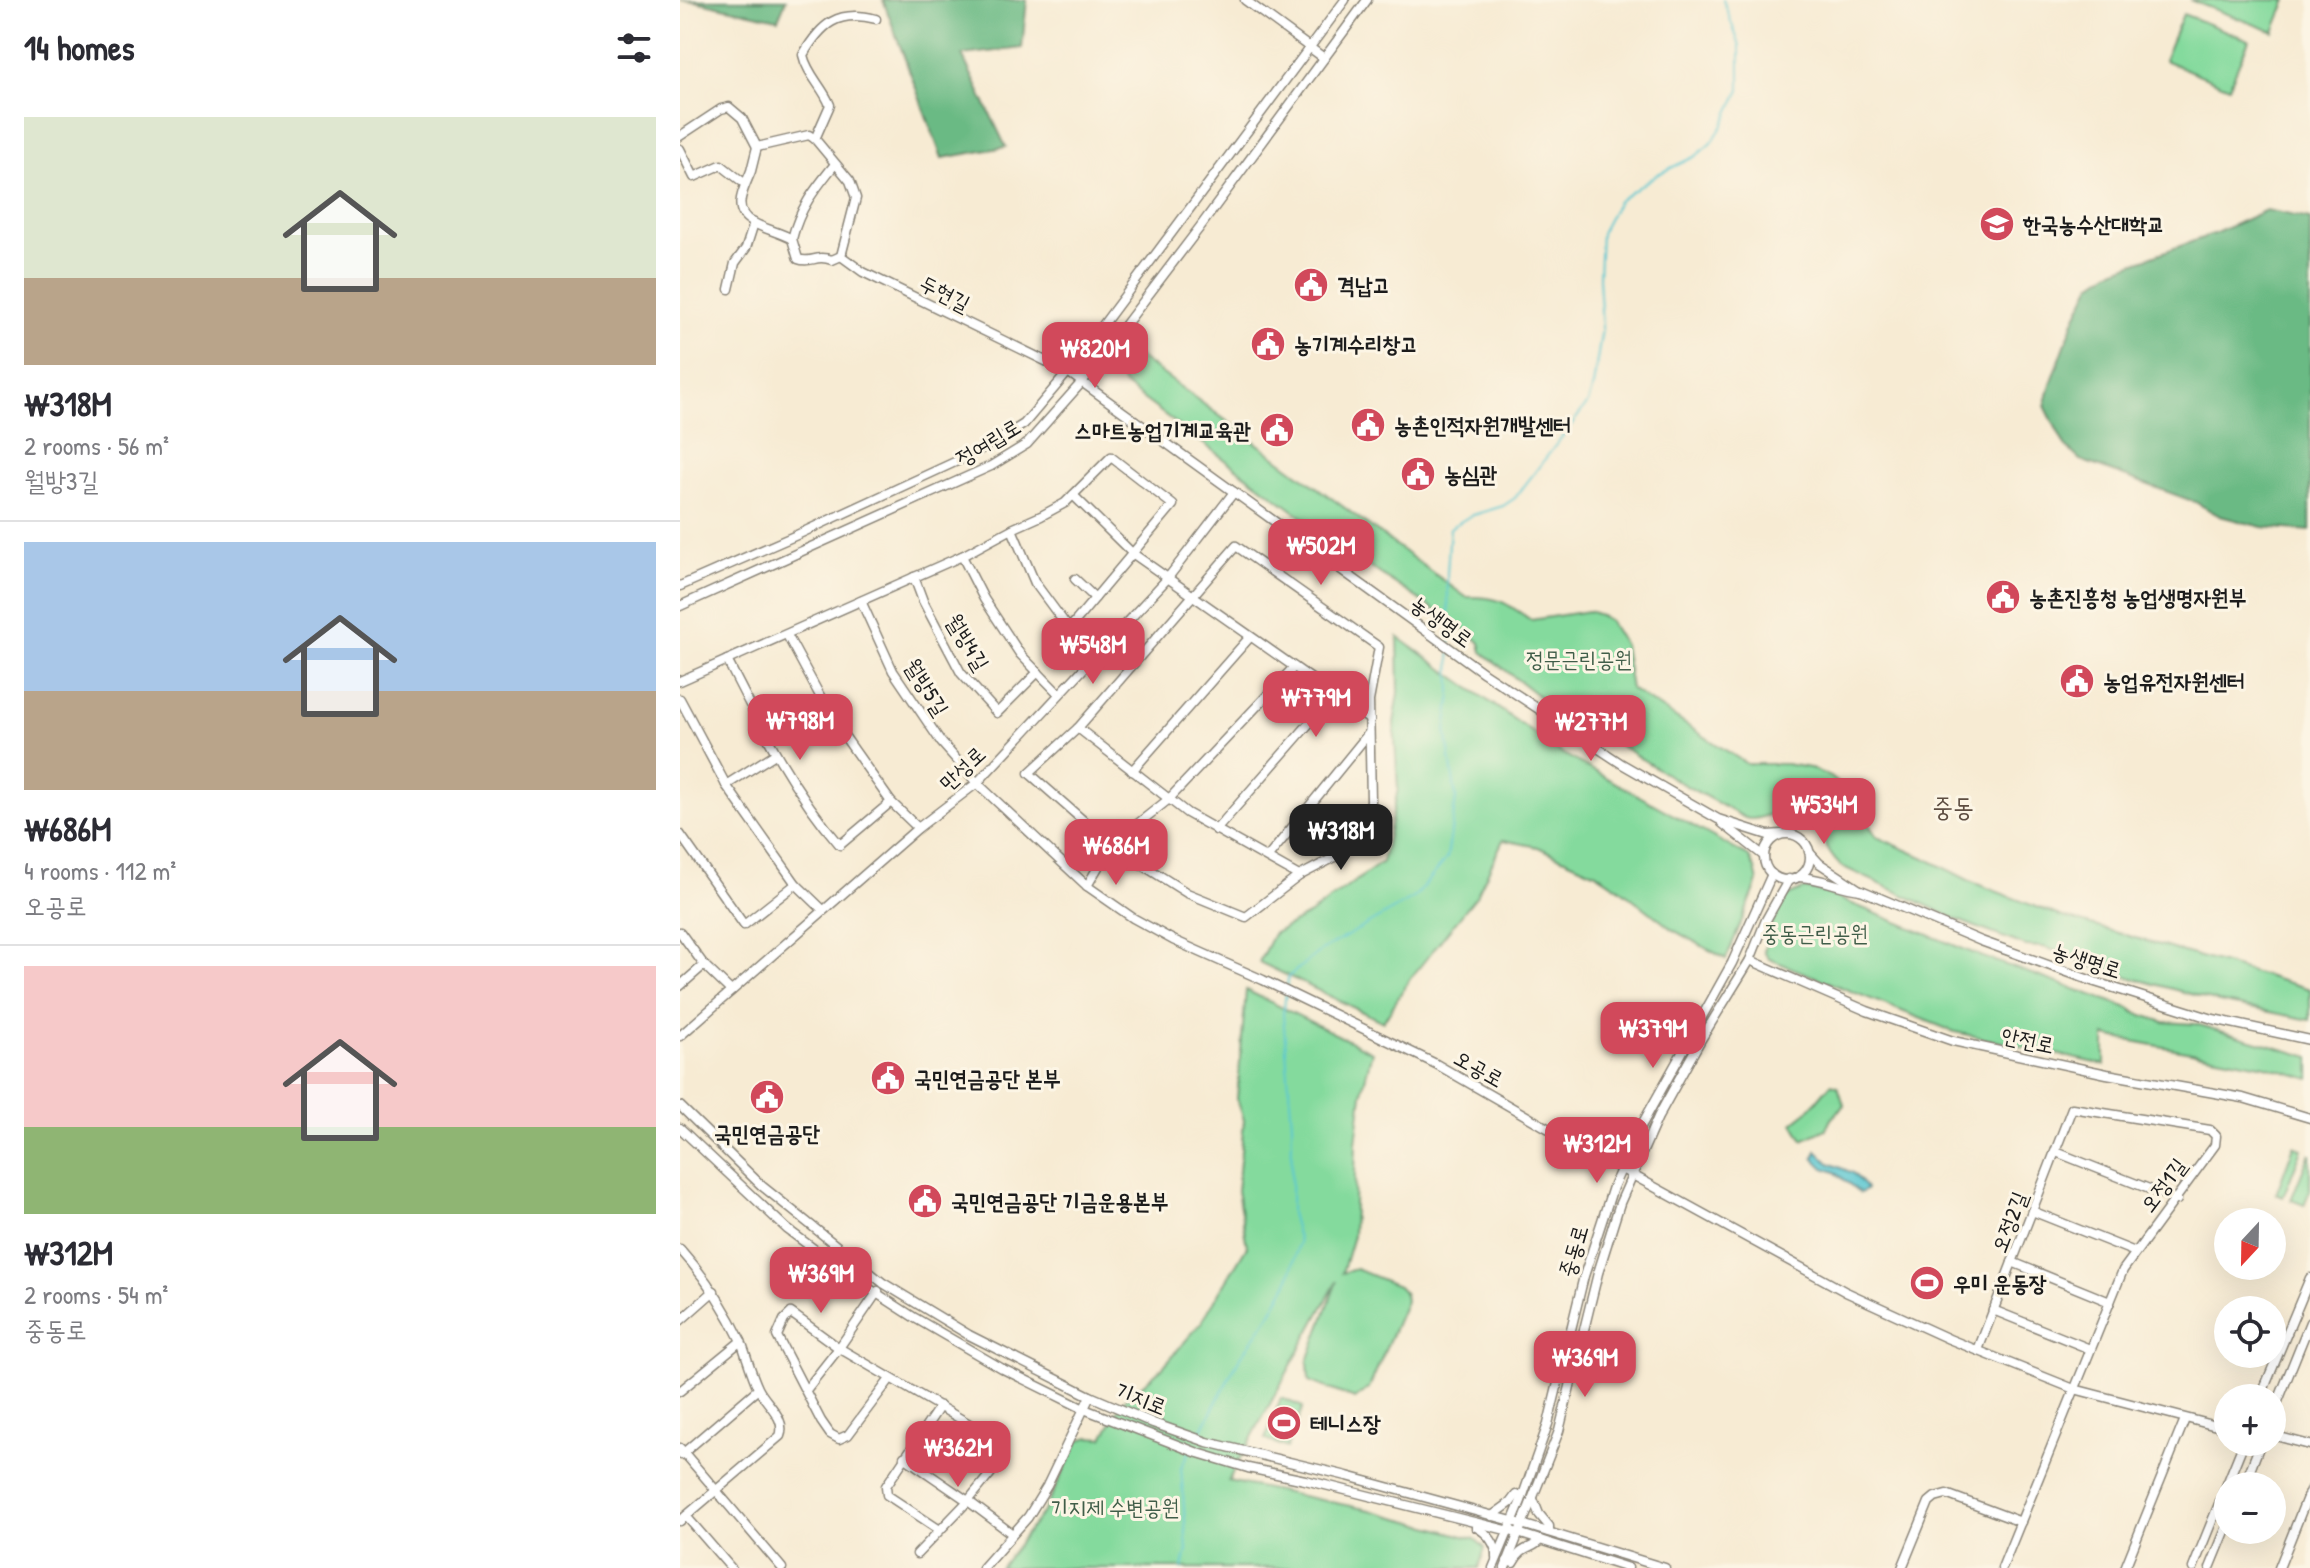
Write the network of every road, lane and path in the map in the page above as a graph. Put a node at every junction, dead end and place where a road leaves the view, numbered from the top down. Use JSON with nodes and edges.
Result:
{"nodes":[{"id":1,"x":1245,"y":0,"type":"edge"},
{"id":2,"x":1345,"y":0,"type":"edge"},
{"id":3,"x":1367,"y":0,"type":"edge"},
{"id":4,"x":876,"y":19,"type":"dead end"},
{"id":5,"x":1311,"y":48,"type":"junction"},
{"id":6,"x":1324,"y":58,"type":"junction"},
{"id":7,"x":680,"y":136,"type":"edge"},
{"id":8,"x":815,"y":139,"type":"junction"},
{"id":9,"x":757,"y":147,"type":"junction"},
{"id":10,"x":680,"y":149,"type":"edge"},
{"id":11,"x":835,"y":164,"type":"junction"},
{"id":12,"x":744,"y":183,"type":"junction"},
{"id":13,"x":754,"y":223,"type":"junction"},
{"id":14,"x":792,"y":239,"type":"junction"},
{"id":15,"x":841,"y":256,"type":"junction"},
{"id":16,"x":729,"y":289,"type":"dead end"},
{"id":17,"x":1035,"y":356,"type":"joint"},
{"id":18,"x":1068,"y":372,"type":"junction"},
{"id":19,"x":1082,"y":382,"type":"junction"},
{"id":20,"x":1234,"y":492,"type":"junction"},
{"id":21,"x":1073,"y":495,"type":"junction"},
{"id":22,"x":1012,"y":529,"type":"junction"},
{"id":23,"x":1132,"y":553,"type":"junction"},
{"id":24,"x":962,"y":556,"type":"junction"},
{"id":25,"x":914,"y":577,"type":"junction"},
{"id":26,"x":1075,"y":579,"type":"dead end"},
{"id":27,"x":1167,"y":579,"type":"junction"},
{"id":28,"x":680,"y":586,"type":"edge"},
{"id":29,"x":1192,"y":596,"type":"junction"},
{"id":30,"x":1095,"y":598,"type":"junction"},
{"id":31,"x":861,"y":601,"type":"junction"},
{"id":32,"x":680,"y":606,"type":"edge"},
{"id":33,"x":787,"y":635,"type":"junction"},
{"id":34,"x":1250,"y":637,"type":"junction"},
{"id":35,"x":727,"y":660,"type":"junction"},
{"id":36,"x":1294,"y":667,"type":"junction"},
{"id":37,"x":1038,"y":672,"type":"junction"},
{"id":38,"x":680,"y":681,"type":"edge"},
{"id":39,"x":1059,"y":694,"type":"junction"},
{"id":40,"x":1334,"y":695,"type":"junction"},
{"id":41,"x":680,"y":699,"type":"edge"},
{"id":42,"x":1370,"y":720,"type":"junction"},
{"id":43,"x":1078,"y":728,"type":"junction"},
{"id":44,"x":1370,"y":732,"type":"junction"},
{"id":45,"x":775,"y":754,"type":"junction"},
{"id":46,"x":1132,"y":771,"type":"junction"},
{"id":47,"x":977,"y":783,"type":"junction"},
{"id":48,"x":726,"y":785,"type":"junction"},
{"id":49,"x":1169,"y":799,"type":"junction"},
{"id":50,"x":891,"y":802,"type":"junction"},
{"id":51,"x":1718,"y":819,"type":"junction"},
{"id":52,"x":918,"y":828,"type":"junction"},
{"id":53,"x":1216,"y":830,"type":"junction"},
{"id":54,"x":680,"y":834,"type":"edge"},
{"id":55,"x":1781,"y":834,"type":"junction"},
{"id":56,"x":1111,"y":845,"type":"junction"},
{"id":57,"x":1809,"y":852,"type":"junction"},
{"id":58,"x":1764,"y":856,"type":"junction"},
{"id":59,"x":1268,"y":857,"type":"junction"},
{"id":60,"x":1772,"y":874,"type":"junction"},
{"id":61,"x":1299,"y":876,"type":"junction"},
{"id":62,"x":1793,"y":878,"type":"junction"},
{"id":63,"x":796,"y":884,"type":"junction"},
{"id":64,"x":1087,"y":886,"type":"junction"},
{"id":65,"x":1861,"y":890,"type":"junction"},
{"id":66,"x":823,"y":910,"type":"junction"},
{"id":67,"x":680,"y":932,"type":"edge"},
{"id":68,"x":1750,"y":960,"type":"junction"},
{"id":69,"x":704,"y":965,"type":"junction"},
{"id":70,"x":680,"y":986,"type":"edge"},
{"id":71,"x":731,"y":991,"type":"junction"},
{"id":72,"x":680,"y":1036,"type":"edge"},
{"id":73,"x":2310,"y":1040,"type":"edge"},
{"id":74,"x":680,"y":1106,"type":"edge"},
{"id":75,"x":2072,"y":1108,"type":"joint"},
{"id":76,"x":2310,"y":1118,"type":"edge"},
{"id":77,"x":680,"y":1128,"type":"edge"},
{"id":78,"x":2056,"y":1152,"type":"junction"},
{"id":79,"x":1621,"y":1169,"type":"junction"},
{"id":80,"x":1633,"y":1175,"type":"junction"},
{"id":81,"x":2177,"y":1200,"type":"junction"},
{"id":82,"x":2032,"y":1211,"type":"junction"},
{"id":83,"x":681,"y":1251,"type":"edge"},
{"id":84,"x":2135,"y":1252,"type":"junction"},
{"id":85,"x":2012,"y":1262,"type":"junction"},
{"id":86,"x":2310,"y":1278,"type":"edge"},
{"id":87,"x":883,"y":1283,"type":"junction"},
{"id":88,"x":714,"y":1291,"type":"junction"},
{"id":89,"x":877,"y":1293,"type":"junction"},
{"id":90,"x":2110,"y":1302,"type":"junction"},
{"id":91,"x":1993,"y":1310,"type":"junction"},
{"id":92,"x":680,"y":1321,"type":"edge"},
{"id":93,"x":2310,"y":1322,"type":"edge"},
{"id":94,"x":741,"y":1341,"type":"junction"},
{"id":95,"x":839,"y":1348,"type":"junction"},
{"id":96,"x":2090,"y":1349,"type":"junction"},
{"id":97,"x":1978,"y":1350,"type":"junction"},
{"id":98,"x":890,"y":1379,"type":"junction"},
{"id":99,"x":2266,"y":1384,"type":"edge"},
{"id":100,"x":2285,"y":1384,"type":"edge"},
{"id":101,"x":758,"y":1389,"type":"junction"},
{"id":102,"x":2074,"y":1389,"type":"junction"},
{"id":103,"x":806,"y":1390,"type":"junction"},
{"id":104,"x":680,"y":1391,"type":"edge"},
{"id":105,"x":1090,"y":1396,"type":"junction"},
{"id":106,"x":940,"y":1406,"type":"junction"},
{"id":107,"x":1084,"y":1409,"type":"junction"},
{"id":108,"x":2185,"y":1419,"type":"junction"},
{"id":109,"x":2214,"y":1426,"type":"edge"},
{"id":110,"x":2286,"y":1439,"type":"edge"},
{"id":111,"x":2310,"y":1445,"type":"edge"},
{"id":112,"x":681,"y":1452,"type":"edge"},
{"id":113,"x":2238,"y":1456,"type":"edge"},
{"id":114,"x":904,"y":1457,"type":"junction"},
{"id":115,"x":715,"y":1489,"type":"junction"},
{"id":116,"x":2310,"y":1490,"type":"edge"},
{"id":117,"x":1522,"y":1497,"type":"junction"},
{"id":118,"x":1533,"y":1499,"type":"junction"},
{"id":119,"x":968,"y":1501,"type":"junction"},
{"id":120,"x":1492,"y":1516,"type":"junction"},
{"id":121,"x":683,"y":1518,"type":"edge"},
{"id":122,"x":1512,"y":1521,"type":"junction"},
{"id":123,"x":2021,"y":1522,"type":"junction"},
{"id":124,"x":1478,"y":1523,"type":"junction"},
{"id":125,"x":940,"y":1530,"type":"junction"},
{"id":126,"x":1517,"y":1530,"type":"junction"},
{"id":127,"x":1549,"y":1532,"type":"junction"},
{"id":128,"x":1011,"y":1533,"type":"junction"},
{"id":129,"x":1540,"y":1540,"type":"junction"},
{"id":130,"x":2220,"y":1544,"type":"edge"},
{"id":131,"x":917,"y":1554,"type":"dead end"},
{"id":132,"x":1495,"y":1564,"type":"edge"},
{"id":133,"x":1506,"y":1565,"type":"edge"},
{"id":134,"x":731,"y":1568,"type":"edge"},
{"id":135,"x":782,"y":1568,"type":"edge"},
{"id":136,"x":983,"y":1568,"type":"edge"},
{"id":137,"x":1628,"y":1568,"type":"edge"},
{"id":138,"x":1665,"y":1568,"type":"edge"},
{"id":139,"x":1902,"y":1568,"type":"edge"},
{"id":140,"x":2002,"y":1568,"type":"edge"},
{"id":141,"x":2125,"y":1568,"type":"edge"},
{"id":142,"x":2193,"y":1568,"type":"edge"},
{"id":143,"x":2210,"y":1568,"type":"edge"},
{"id":144,"x":2279,"y":1568,"type":"edge"}],
"edges":[{"from":1,"to":5,"type":"street"},
{"from":2,"to":5,"type":"street","name":"정여립로"},
{"from":3,"to":6,"type":"street","name":"정여립로"},
{"from":4,"to":8,"type":"street"},
{"from":5,"to":6,"type":"street"},
{"from":5,"to":18,"type":"street","name":"정여립로"},
{"from":6,"to":19,"type":"street","name":"정여립로"},
{"from":7,"to":9,"type":"street"},
{"from":8,"to":9,"type":"street"},
{"from":8,"to":11,"type":"street"},
{"from":9,"to":12,"type":"street"},
{"from":10,"to":12,"type":"street"},
{"from":11,"to":14,"type":"street"},
{"from":11,"to":15,"type":"street"},
{"from":12,"to":13,"type":"street"},
{"from":13,"to":14,"type":"street"},
{"from":13,"to":16,"type":"street"},
{"from":14,"to":15,"type":"street"},
{"from":15,"to":17,"type":"street","name":"두현길"},
{"from":17,"to":18,"type":"street","name":"농생명로"},
{"from":18,"to":19,"type":"street","name":"농생명로"},
{"from":18,"to":28,"type":"street","name":"정여립로"},
{"from":19,"to":20,"type":"street","name":"농생명로"},
{"from":19,"to":32,"type":"street","name":"정여립로"},
{"from":20,"to":27,"type":"street","name":"만성로"},
{"from":20,"to":51,"type":"street","name":"농생명로"},
{"from":21,"to":22,"type":"street"},
{"from":21,"to":23,"type":"street"},
{"from":21,"to":23,"type":"street"},
{"from":22,"to":24,"type":"street"},
{"from":22,"to":30,"type":"street"},
{"from":23,"to":27,"type":"street"},
{"from":23,"to":30,"type":"street"},
{"from":24,"to":25,"type":"street"},
{"from":24,"to":37,"type":"street","name":"월방4길"},
{"from":25,"to":31,"type":"street"},
{"from":25,"to":37,"type":"street","name":"월방4길"},
{"from":26,"to":30,"type":"street"},
{"from":27,"to":29,"type":"street"},
{"from":27,"to":39,"type":"street","name":"만성로"},
{"from":29,"to":34,"type":"street"},
{"from":29,"to":42,"type":"street"},
{"from":29,"to":43,"type":"street"},
{"from":31,"to":33,"type":"street"},
{"from":31,"to":47,"type":"street","name":"월방5길"},
{"from":33,"to":35,"type":"street"},
{"from":33,"to":50,"type":"street"},
{"from":34,"to":36,"type":"street"},
{"from":34,"to":46,"type":"street"},
{"from":35,"to":38,"type":"street"},
{"from":35,"to":45,"type":"street"},
{"from":36,"to":40,"type":"street"},
{"from":36,"to":49,"type":"street"},
{"from":37,"to":39,"type":"street","name":"월방4길"},
{"from":39,"to":47,"type":"street","name":"만성로"},
{"from":40,"to":42,"type":"street"},
{"from":40,"to":53,"type":"street"},
{"from":41,"to":48,"type":"street"},
{"from":42,"to":44,"type":"street"},
{"from":43,"to":46,"type":"street"},
{"from":43,"to":56,"type":"street"},
{"from":44,"to":59,"type":"street"},
{"from":44,"to":61,"type":"street"},
{"from":45,"to":48,"type":"street"},
{"from":45,"to":50,"type":"street"},
{"from":46,"to":49,"type":"street"},
{"from":47,"to":52,"type":"street","name":"만성로"},
{"from":47,"to":64,"type":"street","name":"오공로"},
{"from":48,"to":63,"type":"street"},
{"from":49,"to":53,"type":"street"},
{"from":49,"to":56,"type":"street"},
{"from":50,"to":52,"type":"street"},
{"from":51,"to":55,"type":"street"},
{"from":51,"to":58,"type":"street"},
{"from":52,"to":66,"type":"street","name":"만성로"},
{"from":53,"to":59,"type":"street"},
{"from":54,"to":63,"type":"street"},
{"from":55,"to":57,"type":"street"},
{"from":55,"to":58,"type":"street"},
{"from":56,"to":61,"type":"street"},
{"from":56,"to":64,"type":"street"},
{"from":57,"to":62,"type":"street"},
{"from":57,"to":65,"type":"street"},
{"from":58,"to":60,"type":"street"},
{"from":59,"to":61,"type":"street"},
{"from":60,"to":62,"type":"street"},
{"from":60,"to":79,"type":"street","name":"중동로"},
{"from":62,"to":65,"type":"street"},
{"from":62,"to":68,"type":"street","name":"중동로"},
{"from":63,"to":66,"type":"street"},
{"from":64,"to":79,"type":"street","name":"오공로"},
{"from":65,"to":73,"type":"street","name":"농생명로"},
{"from":66,"to":71,"type":"street","name":"만성로"},
{"from":67,"to":69,"type":"street"},
{"from":68,"to":76,"type":"street","name":"안전로"},
{"from":68,"to":80,"type":"street","name":"중동로"},
{"from":69,"to":70,"type":"street"},
{"from":69,"to":71,"type":"street"},
{"from":71,"to":72,"type":"street","name":"만성로"},
{"from":74,"to":87,"type":"street","name":"기지로"},
{"from":75,"to":78,"type":"street","name":"오정2길"},
{"from":75,"to":81,"type":"street","name":"오정1길"},
{"from":77,"to":89,"type":"street","name":"기지로"},
{"from":78,"to":81,"type":"street"},
{"from":78,"to":82,"type":"street","name":"오정2길"},
{"from":79,"to":80,"type":"street","name":"오공로"},
{"from":79,"to":117,"type":"street","name":"중동로"},
{"from":80,"to":97,"type":"street","name":"오공로"},
{"from":80,"to":118,"type":"street","name":"중동로"},
{"from":81,"to":84,"type":"street","name":"오정1길"},
{"from":82,"to":84,"type":"street"},
{"from":82,"to":85,"type":"street","name":"오정2길"},
{"from":83,"to":88,"type":"street"},
{"from":84,"to":90,"type":"street","name":"오정1길"},
{"from":85,"to":90,"type":"street"},
{"from":85,"to":91,"type":"street","name":"오정2길"},
{"from":86,"to":99,"type":"street"},
{"from":87,"to":89,"type":"street"},
{"from":87,"to":105,"type":"street","name":"기지로"},
{"from":88,"to":92,"type":"street"},
{"from":88,"to":94,"type":"street"},
{"from":89,"to":95,"type":"street"},
{"from":89,"to":107,"type":"street","name":"기지로"},
{"from":90,"to":96,"type":"street","name":"오정1길"},
{"from":91,"to":96,"type":"street"},
{"from":91,"to":97,"type":"street","name":"오정2길"},
{"from":93,"to":100,"type":"street"},
{"from":94,"to":101,"type":"street"},
{"from":94,"to":104,"type":"street"},
{"from":95,"to":98,"type":"street"},
{"from":95,"to":103,"type":"street"},
{"from":95,"to":103,"type":"street"},
{"from":96,"to":102,"type":"street","name":"오정1길"},
{"from":97,"to":102,"type":"street","name":"오공로"},
{"from":98,"to":103,"type":"street"},
{"from":98,"to":106,"type":"street"},
{"from":101,"to":112,"type":"street"},
{"from":101,"to":115,"type":"street"},
{"from":102,"to":108,"type":"street","name":"오공로"},
{"from":102,"to":123,"type":"street"},
{"from":105,"to":107,"type":"street"},
{"from":105,"to":120,"type":"street","name":"기지로"},
{"from":106,"to":114,"type":"street"},
{"from":106,"to":119,"type":"street"},
{"from":107,"to":124,"type":"street","name":"기지로"},
{"from":107,"to":128,"type":"street"},
{"from":108,"to":109,"type":"street","name":"오공로"},
{"from":108,"to":141,"type":"street"},
{"from":110,"to":111,"type":"street"},
{"from":112,"to":115,"type":"street"},
{"from":113,"to":142,"type":"street"},
{"from":114,"to":119,"type":"street"},
{"from":114,"to":125,"type":"street"},
{"from":115,"to":121,"type":"street"},
{"from":115,"to":135,"type":"street"},
{"from":116,"to":144,"type":"street"},
{"from":117,"to":120,"type":"street"},
{"from":117,"to":122,"type":"street","name":"중동로"},
{"from":118,"to":126,"type":"street","name":"중동로"},
{"from":118,"to":127,"type":"street"},
{"from":119,"to":125,"type":"street"},
{"from":119,"to":128,"type":"street"},
{"from":120,"to":122,"type":"street","name":"기지로"},
{"from":121,"to":134,"type":"street"},
{"from":122,"to":126,"type":"street","name":"중동로"},
{"from":123,"to":139,"type":"street"},
{"from":123,"to":140,"type":"street"},
{"from":124,"to":126,"type":"street","name":"기지로"},
{"from":124,"to":132,"type":"street"},
{"from":125,"to":131,"type":"street"},
{"from":126,"to":127,"type":"street","name":"기지로"},
{"from":126,"to":129,"type":"street","name":"기지로"},
{"from":126,"to":132,"type":"street","name":"중동로"},
{"from":126,"to":133,"type":"street","name":"중동로"},
{"from":127,"to":138,"type":"street","name":"기지로"},
{"from":128,"to":136,"type":"street"},
{"from":129,"to":133,"type":"street"},
{"from":129,"to":137,"type":"street","name":"기지로"},
{"from":130,"to":143,"type":"street"}]}
